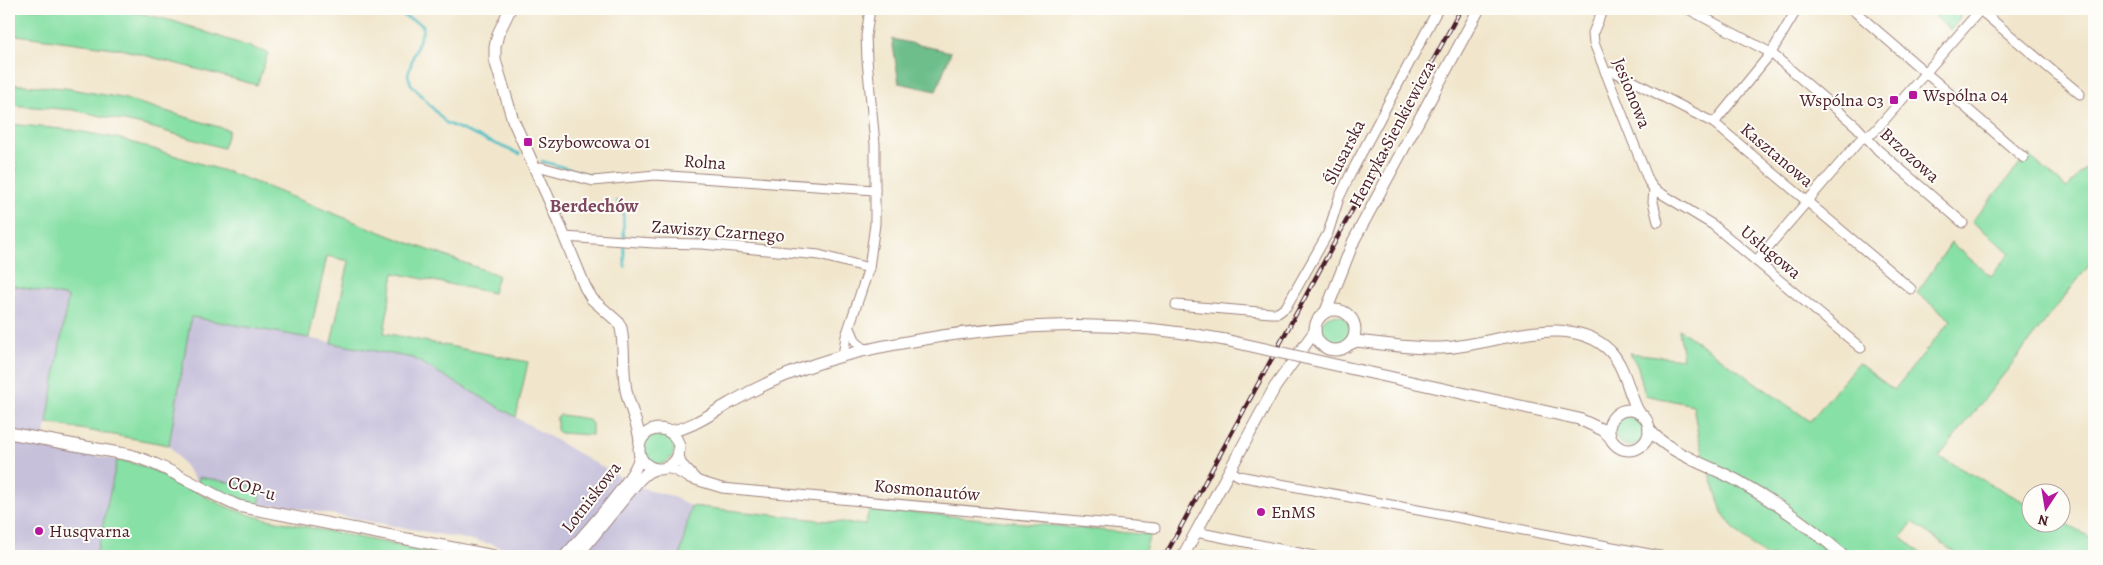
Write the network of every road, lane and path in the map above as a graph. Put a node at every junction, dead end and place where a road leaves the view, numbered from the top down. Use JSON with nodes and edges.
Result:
{"nodes":[{"id":1,"x":510,"y":9,"type":"edge"},
{"id":2,"x":870,"y":9,"type":"edge"},
{"id":3,"x":1438,"y":9,"type":"edge"},
{"id":4,"x":1480,"y":9,"type":"edge"},
{"id":5,"x":1603,"y":9,"type":"edge"},
{"id":6,"x":1688,"y":9,"type":"edge"},
{"id":7,"x":1797,"y":9,"type":"edge"},
{"id":8,"x":1852,"y":9,"type":"edge"},
{"id":9,"x":1980,"y":9,"type":"edge"},
{"id":10,"x":1771,"y":53,"type":"junction"},
{"id":11,"x":1606,"y":73,"type":"junction"},
{"id":12,"x":1926,"y":73,"type":"junction"},
{"id":13,"x":2080,"y":94,"type":"dead end"},
{"id":14,"x":1714,"y":123,"type":"junction"},
{"id":15,"x":1866,"y":136,"type":"junction"},
{"id":16,"x":2024,"y":158,"type":"dead end"},
{"id":17,"x":534,"y":168,"type":"junction"},
{"id":18,"x":1654,"y":189,"type":"junction"},
{"id":19,"x":875,"y":190,"type":"junction"},
{"id":20,"x":1807,"y":201,"type":"junction"},
{"id":21,"x":1658,"y":222,"type":"dead end"},
{"id":22,"x":1963,"y":223,"type":"dead end"},
{"id":23,"x":564,"y":237,"type":"junction"},
{"id":24,"x":1756,"y":261,"type":"junction"},
{"id":25,"x":869,"y":268,"type":"junction"},
{"id":26,"x":1340,"y":278,"type":"junction"},
{"id":27,"x":1911,"y":289,"type":"dead end"},
{"id":28,"x":1176,"y":305,"type":"dead end"},
{"id":29,"x":1326,"y":311,"type":"junction"},
{"id":30,"x":1344,"y":311,"type":"junction"},
{"id":31,"x":1355,"y":326,"type":"junction"},
{"id":32,"x":850,"y":328,"type":"junction"},
{"id":33,"x":1315,"y":331,"type":"junction"},
{"id":34,"x":1350,"y":344,"type":"junction"},
{"id":35,"x":1392,"y":344,"type":"junction"},
{"id":36,"x":1325,"y":347,"type":"junction"},
{"id":37,"x":1861,"y":348,"type":"dead end"},
{"id":38,"x":866,"y":350,"type":"junction"},
{"id":39,"x":843,"y":356,"type":"junction"},
{"id":40,"x":1296,"y":359,"type":"junction"},
{"id":41,"x":1628,"y":383,"type":"junction"},
{"id":42,"x":632,"y":410,"type":"junction"},
{"id":43,"x":1639,"y":413,"type":"junction"},
{"id":44,"x":1617,"y":415,"type":"junction"},
{"id":45,"x":1578,"y":419,"type":"junction"},
{"id":46,"x":700,"y":420,"type":"junction"},
{"id":47,"x":654,"y":429,"type":"junction"},
{"id":48,"x":1649,"y":429,"type":"junction"},
{"id":49,"x":668,"y":431,"type":"junction"},
{"id":50,"x":9,"y":433,"type":"edge"},
{"id":51,"x":1609,"y":436,"type":"junction"},
{"id":52,"x":640,"y":442,"type":"junction"},
{"id":53,"x":1642,"y":446,"type":"junction"},
{"id":54,"x":1676,"y":450,"type":"junction"},
{"id":55,"x":679,"y":451,"type":"junction"},
{"id":56,"x":640,"y":457,"type":"junction"},
{"id":57,"x":660,"y":469,"type":"junction"},
{"id":58,"x":1229,"y":470,"type":"junction"},
{"id":59,"x":697,"y":480,"type":"junction"},
{"id":60,"x":1155,"y":528,"type":"dead end"},
{"id":61,"x":1196,"y":532,"type":"junction"},
{"id":62,"x":494,"y":556,"type":"edge"},
{"id":63,"x":566,"y":556,"type":"edge"},
{"id":64,"x":578,"y":556,"type":"edge"},
{"id":65,"x":1182,"y":556,"type":"edge"},
{"id":66,"x":1314,"y":556,"type":"edge"},
{"id":67,"x":1660,"y":556,"type":"edge"},
{"id":68,"x":1844,"y":556,"type":"edge"}],
"edges":[{"from":1,"to":17,"type":"main road"},
{"from":2,"to":19,"type":"street"},
{"from":3,"to":28,"type":"street","name":"Ślusarska"},
{"from":4,"to":26,"type":"main road","name":"Henryka Sienkiewicza"},
{"from":5,"to":11,"type":"street","name":"Jesionowa"},
{"from":6,"to":10,"type":"street","name":"Brzozowa"},
{"from":7,"to":10,"type":"street"},
{"from":8,"to":12,"type":"street"},
{"from":9,"to":12,"type":"street"},
{"from":9,"to":13,"type":"street"},
{"from":10,"to":14,"type":"street"},
{"from":10,"to":15,"type":"street","name":"Brzozowa"},
{"from":11,"to":14,"type":"street","name":"Kasztanowa"},
{"from":11,"to":18,"type":"street","name":"Jesionowa"},
{"from":12,"to":15,"type":"street"},
{"from":12,"to":16,"type":"street"},
{"from":14,"to":20,"type":"street","name":"Kasztanowa"},
{"from":15,"to":20,"type":"street"},
{"from":15,"to":22,"type":"street","name":"Brzozowa"},
{"from":17,"to":19,"type":"street","name":"Rolna"},
{"from":17,"to":23,"type":"main road"},
{"from":18,"to":21,"type":"street"},
{"from":18,"to":24,"type":"street","name":"Usługowa"},
{"from":19,"to":25,"type":"street"},
{"from":20,"to":24,"type":"street"},
{"from":20,"to":27,"type":"street","name":"Kasztanowa"},
{"from":23,"to":25,"type":"street","name":"Zawiszy Czarnego"},
{"from":23,"to":42,"type":"main road"},
{"from":24,"to":37,"type":"street","name":"Usługowa"},
{"from":25,"to":32,"type":"street"},
{"from":26,"to":29,"type":"main road","name":"Henryka Sienkiewicza"},
{"from":26,"to":30,"type":"main road","name":"Henryka Sienkiewicza"},
{"from":29,"to":30,"type":"main road"},
{"from":29,"to":33,"type":"main road"},
{"from":30,"to":31,"type":"main road"},
{"from":31,"to":34,"type":"main road"},
{"from":31,"to":35,"type":"main road"},
{"from":32,"to":38,"type":"street"},
{"from":32,"to":39,"type":"street"},
{"from":33,"to":36,"type":"main road"},
{"from":33,"to":40,"type":"main road"},
{"from":34,"to":35,"type":"main road"},
{"from":34,"to":36,"type":"main road"},
{"from":35,"to":41,"type":"main road"},
{"from":36,"to":40,"type":"main road"},
{"from":38,"to":39,"type":"main road"},
{"from":38,"to":45,"type":"main road","bridge":true},
{"from":39,"to":46,"type":"main road"},
{"from":40,"to":58,"type":"main road"},
{"from":41,"to":43,"type":"main road"},
{"from":41,"to":44,"type":"main road"},
{"from":42,"to":47,"type":"main road"},
{"from":42,"to":52,"type":"main road"},
{"from":43,"to":44,"type":"main road"},
{"from":43,"to":48,"type":"main road"},
{"from":44,"to":45,"type":"main road"},
{"from":44,"to":51,"type":"main road"},
{"from":45,"to":51,"type":"main road"},
{"from":46,"to":49,"type":"main road"},
{"from":46,"to":55,"type":"main road"},
{"from":47,"to":49,"type":"main road"},
{"from":47,"to":52,"type":"main road"},
{"from":48,"to":53,"type":"main road"},
{"from":48,"to":54,"type":"main road"},
{"from":49,"to":55,"type":"main road"},
{"from":50,"to":62,"type":"main road","name":"COP-u"},
{"from":51,"to":53,"type":"main road"},
{"from":52,"to":56,"type":"main road"},
{"from":53,"to":54,"type":"main road"},
{"from":54,"to":68,"type":"main road"},
{"from":55,"to":57,"type":"main road"},
{"from":55,"to":59,"type":"street"},
{"from":56,"to":57,"type":"main road"},
{"from":56,"to":63,"type":"main road","name":"Lotniskowa"},
{"from":57,"to":59,"type":"street","name":"Kosmonautów"},
{"from":57,"to":64,"type":"main road","name":"Lotniskowa"},
{"from":58,"to":61,"type":"main road"},
{"from":58,"to":67,"type":"street"},
{"from":59,"to":60,"type":"street","name":"Kosmonautów"},
{"from":61,"to":65,"type":"main road"},
{"from":61,"to":66,"type":"street"}]}
